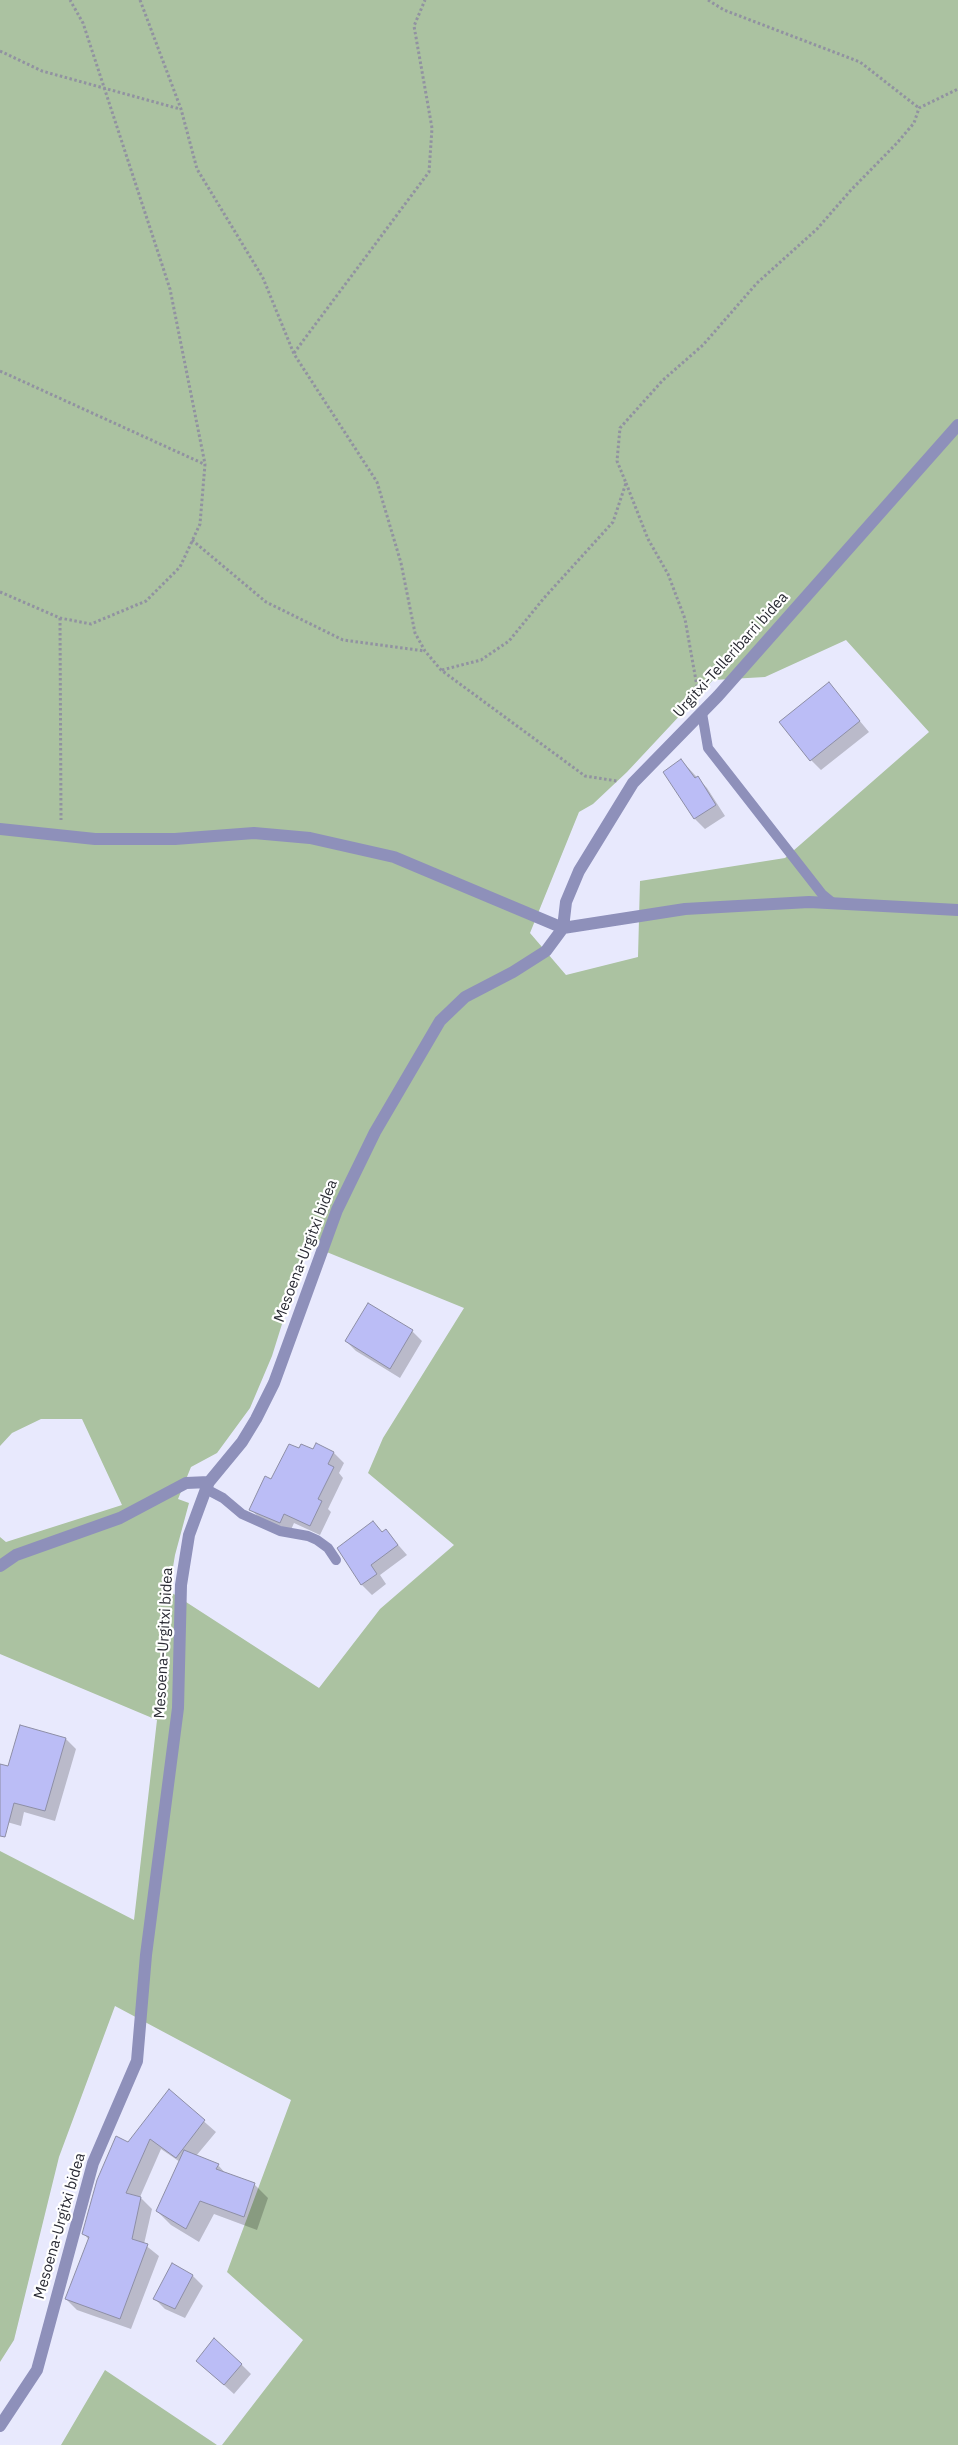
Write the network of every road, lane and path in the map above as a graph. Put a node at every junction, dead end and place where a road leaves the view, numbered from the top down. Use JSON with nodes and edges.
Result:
{"nodes":[{"id":1,"x":70,"y":0,"type":"edge"},
{"id":2,"x":140,"y":0,"type":"edge"},
{"id":3,"x":426,"y":0,"type":"edge"},
{"id":4,"x":708,"y":0,"type":"edge"},
{"id":5,"x":0,"y":51,"type":"edge"},
{"id":6,"x":103,"y":88,"type":"junction"},
{"id":7,"x":958,"y":89,"type":"edge"},
{"id":8,"x":919,"y":108,"type":"junction"},
{"id":9,"x":180,"y":109,"type":"junction"},
{"id":10,"x":294,"y":354,"type":"junction"},
{"id":11,"x":0,"y":371,"type":"edge"},
{"id":12,"x":958,"y":425,"type":"edge"},
{"id":13,"x":205,"y":464,"type":"junction"},
{"id":14,"x":626,"y":483,"type":"junction"},
{"id":15,"x":192,"y":540,"type":"junction"},
{"id":16,"x":0,"y":592,"type":"edge"},
{"id":17,"x":60,"y":618,"type":"junction"},
{"id":18,"x":425,"y":651,"type":"junction"},
{"id":19,"x":441,"y":670,"type":"junction"},
{"id":20,"x":702,"y":713,"type":"junction"},
{"id":21,"x":633,"y":783,"type":"junction"},
{"id":22,"x":0,"y":829,"type":"edge"},
{"id":23,"x":61,"y":836,"type":"junction"},
{"id":24,"x":833,"y":903,"type":"junction"},
{"id":25,"x":958,"y":910,"type":"edge"},
{"id":26,"x":563,"y":928,"type":"junction"},
{"id":27,"x":207,"y":1486,"type":"junction"},
{"id":28,"x":336,"y":1560,"type":"dead end"},
{"id":29,"x":0,"y":1566,"type":"edge"},
{"id":30,"x":0,"y":2426,"type":"edge"}],
"edges":[{"from":1,"to":6,"type":"path"},
{"from":2,"to":9,"type":"path"},
{"from":3,"to":10,"type":"path"},
{"from":4,"to":8,"type":"path"},
{"from":5,"to":6,"type":"path"},
{"from":6,"to":9,"type":"path"},
{"from":6,"to":13,"type":"path"},
{"from":7,"to":8,"type":"path"},
{"from":8,"to":14,"type":"path"},
{"from":9,"to":10,"type":"path"},
{"from":10,"to":18,"type":"path"},
{"from":11,"to":13,"type":"path"},
{"from":12,"to":20,"type":"street","name":"Urgitxi-Telleribarri bidea"},
{"from":13,"to":15,"type":"path"},
{"from":14,"to":19,"type":"path"},
{"from":14,"to":20,"type":"path"},
{"from":15,"to":17,"type":"path"},
{"from":15,"to":18,"type":"path"},
{"from":16,"to":17,"type":"path"},
{"from":17,"to":23,"type":"path"},
{"from":18,"to":19,"type":"path"},
{"from":19,"to":21,"type":"path"},
{"from":20,"to":21,"type":"street","name":"Urgitxi-Telleribarri bidea"},
{"from":20,"to":24,"type":"lane"},
{"from":21,"to":26,"type":"street","name":"Urgitxi-Telleribarri bidea"},
{"from":22,"to":23,"type":"street"},
{"from":23,"to":26,"type":"street"},
{"from":24,"to":25,"type":"street"},
{"from":24,"to":26,"type":"street"},
{"from":26,"to":27,"type":"street","name":"Mesoena-Urgitxi bidea"},
{"from":27,"to":28,"type":"lane"},
{"from":27,"to":29,"type":"street"},
{"from":27,"to":30,"type":"street","name":"Mesoena-Urgitxi bidea"}]}
